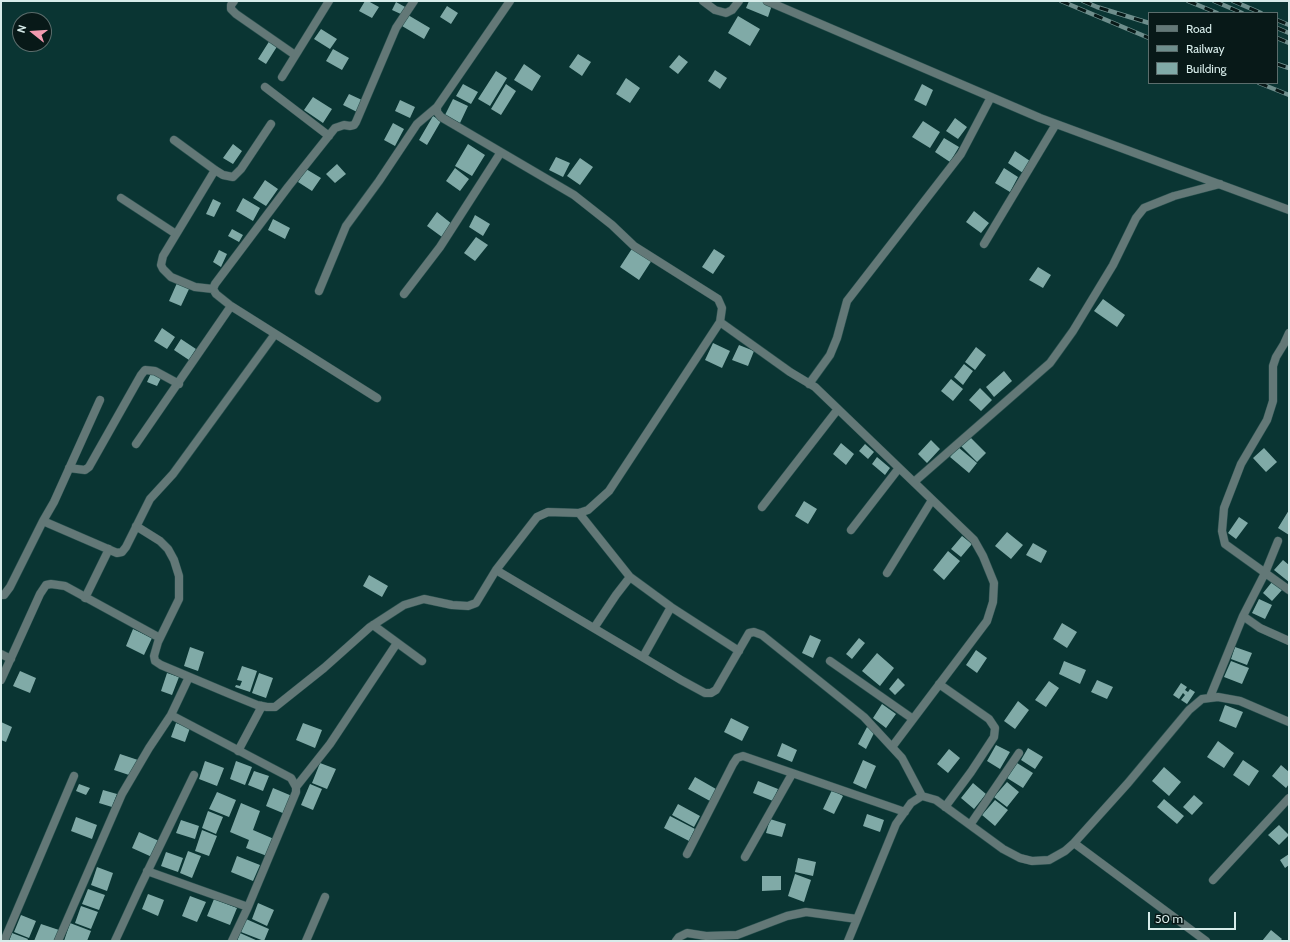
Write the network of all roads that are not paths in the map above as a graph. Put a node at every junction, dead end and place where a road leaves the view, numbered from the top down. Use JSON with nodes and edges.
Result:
{"nodes":[{"id":1,"x":234,"y":1,"type":"edge"},
{"id":2,"x":329,"y":1,"type":"edge"},
{"id":3,"x":414,"y":1,"type":"edge"},
{"id":4,"x":510,"y":1,"type":"edge"},
{"id":5,"x":703,"y":1,"type":"edge"},
{"id":6,"x":739,"y":1,"type":"edge"},
{"id":7,"x":767,"y":1,"type":"edge"},
{"id":8,"x":295,"y":55,"type":"junction"},
{"id":9,"x":282,"y":77,"type":"dead end"},
{"id":10,"x":265,"y":87,"type":"dead end"},
{"id":11,"x":991,"y":97,"type":"junction"},
{"id":12,"x":437,"y":107,"type":"junction"},
{"id":13,"x":271,"y":124,"type":"dead end"},
{"id":14,"x":1056,"y":124,"type":"junction"},
{"id":15,"x":329,"y":136,"type":"junction"},
{"id":16,"x":174,"y":140,"type":"dead end"},
{"id":17,"x":501,"y":152,"type":"junction"},
{"id":18,"x":215,"y":170,"type":"junction"},
{"id":19,"x":1220,"y":184,"type":"junction"},
{"id":20,"x":121,"y":198,"type":"dead end"},
{"id":21,"x":1289,"y":210,"type":"edge"},
{"id":22,"x":176,"y":234,"type":"junction"},
{"id":23,"x":984,"y":244,"type":"dead end"},
{"id":24,"x":213,"y":289,"type":"junction"},
{"id":25,"x":319,"y":291,"type":"dead end"},
{"id":26,"x":404,"y":294,"type":"dead end"},
{"id":27,"x":232,"y":306,"type":"junction"},
{"id":28,"x":720,"y":322,"type":"junction"},
{"id":29,"x":1289,"y":333,"type":"edge"},
{"id":30,"x":275,"y":334,"type":"junction"},
{"id":31,"x":179,"y":384,"type":"junction"},
{"id":32,"x":809,"y":384,"type":"junction"},
{"id":33,"x":377,"y":398,"type":"dead end"},
{"id":34,"x":100,"y":400,"type":"dead end"},
{"id":35,"x":838,"y":409,"type":"junction"},
{"id":36,"x":136,"y":444,"type":"dead end"},
{"id":37,"x":69,"y":468,"type":"junction"},
{"id":38,"x":899,"y":468,"type":"junction"},
{"id":39,"x":914,"y":482,"type":"junction"},
{"id":40,"x":932,"y":500,"type":"junction"},
{"id":41,"x":762,"y":507,"type":"dead end"},
{"id":42,"x":579,"y":513,"type":"junction"},
{"id":43,"x":43,"y":521,"type":"junction"},
{"id":44,"x":136,"y":526,"type":"junction"},
{"id":45,"x":851,"y":530,"type":"dead end"},
{"id":46,"x":1278,"y":541,"type":"dead end"},
{"id":47,"x":109,"y":549,"type":"junction"},
{"id":48,"x":496,"y":570,"type":"junction"},
{"id":49,"x":887,"y":573,"type":"dead end"},
{"id":50,"x":1265,"y":573,"type":"junction"},
{"id":51,"x":630,"y":577,"type":"junction"},
{"id":52,"x":1289,"y":590,"type":"edge"},
{"id":53,"x":1,"y":595,"type":"edge"},
{"id":54,"x":85,"y":598,"type":"junction"},
{"id":55,"x":671,"y":607,"type":"junction"},
{"id":56,"x":1243,"y":616,"type":"junction"},
{"id":57,"x":373,"y":626,"type":"junction"},
{"id":58,"x":594,"y":628,"type":"junction"},
{"id":59,"x":160,"y":638,"type":"junction"},
{"id":60,"x":1289,"y":641,"type":"edge"},
{"id":61,"x":397,"y":643,"type":"junction"},
{"id":62,"x":739,"y":651,"type":"junction"},
{"id":63,"x":1,"y":654,"type":"edge"},
{"id":64,"x":643,"y":657,"type":"junction"},
{"id":65,"x":11,"y":659,"type":"junction"},
{"id":66,"x":422,"y":661,"type":"dead end"},
{"id":67,"x":830,"y":661,"type":"dead end"},
{"id":68,"x":189,"y":677,"type":"junction"},
{"id":69,"x":1,"y":680,"type":"edge"},
{"id":70,"x":939,"y":684,"type":"junction"},
{"id":71,"x":1210,"y":697,"type":"junction"},
{"id":72,"x":262,"y":706,"type":"junction"},
{"id":73,"x":171,"y":715,"type":"junction"},
{"id":74,"x":913,"y":719,"type":"junction"},
{"id":75,"x":1289,"y":722,"type":"edge"},
{"id":76,"x":892,"y":747,"type":"junction"},
{"id":77,"x":238,"y":751,"type":"junction"},
{"id":78,"x":1019,"y":754,"type":"dead end"},
{"id":79,"x":792,"y":774,"type":"junction"},
{"id":80,"x":194,"y":775,"type":"dead end"},
{"id":81,"x":74,"y":776,"type":"dead end"},
{"id":82,"x":296,"y":787,"type":"junction"},
{"id":83,"x":922,"y":796,"type":"junction"},
{"id":84,"x":1289,"y":798,"type":"edge"},
{"id":85,"x":945,"y":807,"type":"junction"},
{"id":86,"x":905,"y":812,"type":"junction"},
{"id":87,"x":970,"y":825,"type":"junction"},
{"id":88,"x":1074,"y":843,"type":"junction"},
{"id":89,"x":687,"y":854,"type":"dead end"},
{"id":90,"x":745,"y":857,"type":"dead end"},
{"id":91,"x":147,"y":871,"type":"junction"},
{"id":92,"x":1213,"y":880,"type":"dead end"},
{"id":93,"x":325,"y":897,"type":"dead end"},
{"id":94,"x":248,"y":907,"type":"junction"},
{"id":95,"x":857,"y":920,"type":"junction"},
{"id":96,"x":4,"y":941,"type":"edge"},
{"id":97,"x":58,"y":941,"type":"edge"},
{"id":98,"x":115,"y":941,"type":"edge"},
{"id":99,"x":232,"y":941,"type":"edge"},
{"id":100,"x":306,"y":941,"type":"edge"},
{"id":101,"x":676,"y":941,"type":"edge"},
{"id":102,"x":848,"y":941,"type":"edge"},
{"id":103,"x":1206,"y":941,"type":"edge"}],
"edges":[{"from":1,"to":8,"type":"street"},
{"from":2,"to":8,"type":"street"},
{"from":3,"to":15,"type":"street"},
{"from":4,"to":12,"type":"street"},
{"from":5,"to":6,"type":"street"},
{"from":7,"to":11,"type":"street"},
{"from":8,"to":9,"type":"street"},
{"from":10,"to":15,"type":"street"},
{"from":11,"to":14,"type":"street"},
{"from":11,"to":32,"type":"street"},
{"from":12,"to":17,"type":"street"},
{"from":12,"to":25,"type":"street"},
{"from":13,"to":18,"type":"street"},
{"from":14,"to":19,"type":"street"},
{"from":14,"to":23,"type":"street"},
{"from":15,"to":24,"type":"street"},
{"from":16,"to":18,"type":"street"},
{"from":17,"to":26,"type":"street"},
{"from":17,"to":28,"type":"street"},
{"from":18,"to":22,"type":"street"},
{"from":19,"to":21,"type":"street"},
{"from":19,"to":39,"type":"street"},
{"from":20,"to":22,"type":"street"},
{"from":22,"to":24,"type":"street"},
{"from":24,"to":27,"type":"street"},
{"from":27,"to":30,"type":"street"},
{"from":27,"to":31,"type":"street"},
{"from":28,"to":32,"type":"street"},
{"from":28,"to":42,"type":"street"},
{"from":29,"to":50,"type":"street"},
{"from":30,"to":33,"type":"street"},
{"from":30,"to":44,"type":"street"},
{"from":31,"to":36,"type":"street"},
{"from":31,"to":37,"type":"street"},
{"from":32,"to":35,"type":"street"},
{"from":34,"to":37,"type":"street"},
{"from":35,"to":38,"type":"street"},
{"from":35,"to":41,"type":"street"},
{"from":37,"to":43,"type":"street"},
{"from":38,"to":39,"type":"street"},
{"from":38,"to":45,"type":"street"},
{"from":39,"to":40,"type":"street"},
{"from":40,"to":49,"type":"street"},
{"from":40,"to":70,"type":"street"},
{"from":42,"to":48,"type":"street"},
{"from":42,"to":51,"type":"street"},
{"from":43,"to":47,"type":"street"},
{"from":43,"to":53,"type":"street"},
{"from":44,"to":47,"type":"street"},
{"from":44,"to":59,"type":"street"},
{"from":46,"to":50,"type":"street"},
{"from":47,"to":54,"type":"street"},
{"from":48,"to":57,"type":"street"},
{"from":48,"to":58,"type":"street"},
{"from":50,"to":52,"type":"street"},
{"from":50,"to":56,"type":"street"},
{"from":51,"to":55,"type":"street"},
{"from":51,"to":58,"type":"street"},
{"from":54,"to":59,"type":"street"},
{"from":54,"to":65,"type":"street"},
{"from":55,"to":62,"type":"street"},
{"from":55,"to":64,"type":"street"},
{"from":56,"to":60,"type":"street"},
{"from":56,"to":71,"type":"street"},
{"from":57,"to":61,"type":"street"},
{"from":57,"to":72,"type":"street"},
{"from":58,"to":64,"type":"street"},
{"from":59,"to":68,"type":"street"},
{"from":61,"to":66,"type":"street"},
{"from":61,"to":82,"type":"street"},
{"from":62,"to":64,"type":"street"},
{"from":62,"to":76,"type":"street"},
{"from":63,"to":65,"type":"street"},
{"from":65,"to":69,"type":"street"},
{"from":67,"to":74,"type":"street"},
{"from":68,"to":72,"type":"street"},
{"from":68,"to":73,"type":"street"},
{"from":70,"to":74,"type":"street"},
{"from":70,"to":85,"type":"street"},
{"from":71,"to":75,"type":"street"},
{"from":71,"to":88,"type":"street"},
{"from":72,"to":77,"type":"street"},
{"from":73,"to":77,"type":"street"},
{"from":73,"to":97,"type":"street"},
{"from":74,"to":76,"type":"street"},
{"from":76,"to":83,"type":"street"},
{"from":77,"to":82,"type":"street"},
{"from":78,"to":87,"type":"street"},
{"from":79,"to":86,"type":"street"},
{"from":79,"to":89,"type":"street"},
{"from":79,"to":90,"type":"street"},
{"from":80,"to":91,"type":"street"},
{"from":81,"to":96,"type":"street"},
{"from":82,"to":94,"type":"street"},
{"from":83,"to":85,"type":"street"},
{"from":83,"to":86,"type":"street"},
{"from":84,"to":92,"type":"street"},
{"from":85,"to":87,"type":"street"},
{"from":86,"to":95,"type":"street"},
{"from":87,"to":88,"type":"street"},
{"from":88,"to":103,"type":"street"},
{"from":91,"to":94,"type":"street"},
{"from":91,"to":98,"type":"street"},
{"from":93,"to":100,"type":"street"},
{"from":94,"to":99,"type":"street"},
{"from":95,"to":101,"type":"street"},
{"from":95,"to":102,"type":"street"}]}
